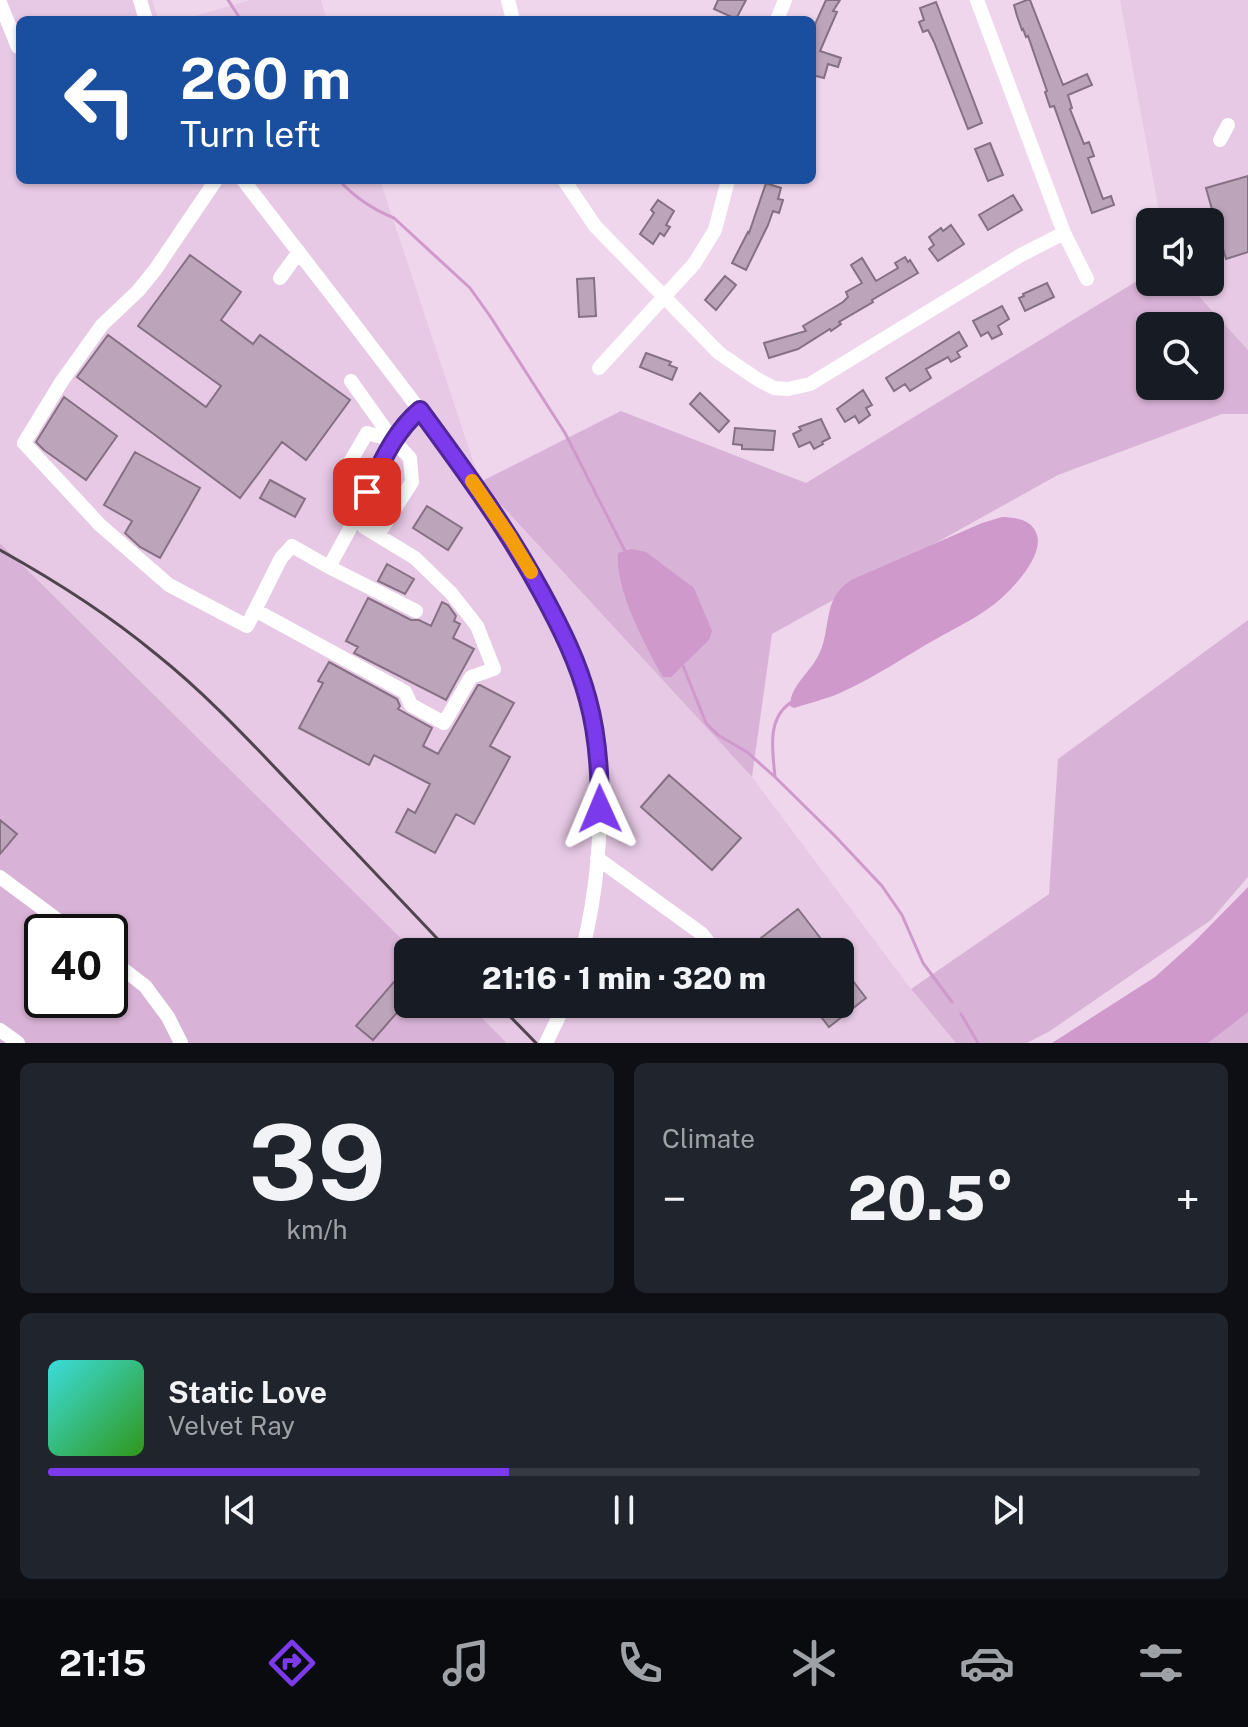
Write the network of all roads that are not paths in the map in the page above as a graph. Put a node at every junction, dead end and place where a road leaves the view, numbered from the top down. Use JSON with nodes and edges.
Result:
{"nodes":[{"id":1,"x":977,"y":0,"type":"edge"},
{"id":2,"x":0,"y":3,"type":"edge"},
{"id":3,"x":16,"y":42,"type":"edge"},
{"id":4,"x":1228,"y":125,"type":"dead end"},
{"id":5,"x":1220,"y":140,"type":"dead end"},
{"id":6,"x":213,"y":184,"type":"edge"},
{"id":7,"x":246,"y":184,"type":"edge"},
{"id":8,"x":567,"y":184,"type":"edge"},
{"id":9,"x":727,"y":184,"type":"edge"},
{"id":10,"x":1064,"y":233,"type":"junction"},
{"id":11,"x":299,"y":252,"type":"junction"},
{"id":12,"x":280,"y":278,"type":"dead end"},
{"id":13,"x":1087,"y":279,"type":"dead end"},
{"id":14,"x":663,"y":298,"type":"junction"},
{"id":15,"x":599,"y":368,"type":"dead end"},
{"id":16,"x":351,"y":381,"type":"dead end"},
{"id":17,"x":420,"y":410,"type":"junction"},
{"id":18,"x":393,"y":440,"type":"junction"},
{"id":19,"x":362,"y":506,"type":"junction"},
{"id":20,"x":378,"y":535,"type":"junction"},
{"id":21,"x":329,"y":567,"type":"junction"},
{"id":22,"x":255,"y":610,"type":"junction"},
{"id":23,"x":416,"y":611,"type":"dead end"},
{"id":24,"x":597,"y":858,"type":"junction"},
{"id":25,"x":0,"y":877,"type":"edge"},
{"id":26,"x":50,"y":914,"type":"edge"},
{"id":27,"x":585,"y":938,"type":"edge"},
{"id":28,"x":705,"y":938,"type":"edge"},
{"id":29,"x":128,"y":973,"type":"edge"},
{"id":30,"x":558,"y":1018,"type":"edge"},
{"id":31,"x":0,"y":1030,"type":"edge"},
{"id":32,"x":18,"y":1043,"type":"edge"},
{"id":33,"x":181,"y":1043,"type":"edge"},
{"id":34,"x":546,"y":1043,"type":"edge"}],
"edges":[{"from":1,"to":10,"type":"street"},
{"from":2,"to":3,"type":"street"},
{"from":4,"to":5,"type":"street"},
{"from":6,"to":22,"type":"street"},
{"from":7,"to":11,"type":"street"},
{"from":8,"to":14,"type":"street"},
{"from":9,"to":14,"type":"street"},
{"from":10,"to":13,"type":"street"},
{"from":10,"to":14,"type":"street"},
{"from":11,"to":12,"type":"street"},
{"from":11,"to":17,"type":"street"},
{"from":14,"to":15,"type":"street"},
{"from":16,"to":18,"type":"street"},
{"from":17,"to":18,"type":"street"},
{"from":17,"to":24,"type":"street"},
{"from":18,"to":19,"type":"street"},
{"from":18,"to":19,"type":"street"},
{"from":18,"to":20,"type":"street"},
{"from":19,"to":20,"type":"street"},
{"from":19,"to":21,"type":"street"},
{"from":20,"to":22,"type":"street"},
{"from":21,"to":22,"type":"street"},
{"from":21,"to":23,"type":"street"},
{"from":24,"to":27,"type":"street"},
{"from":24,"to":28,"type":"street"},
{"from":25,"to":26,"type":"street"},
{"from":29,"to":33,"type":"street"},
{"from":30,"to":34,"type":"street"},
{"from":31,"to":32,"type":"street"}]}
